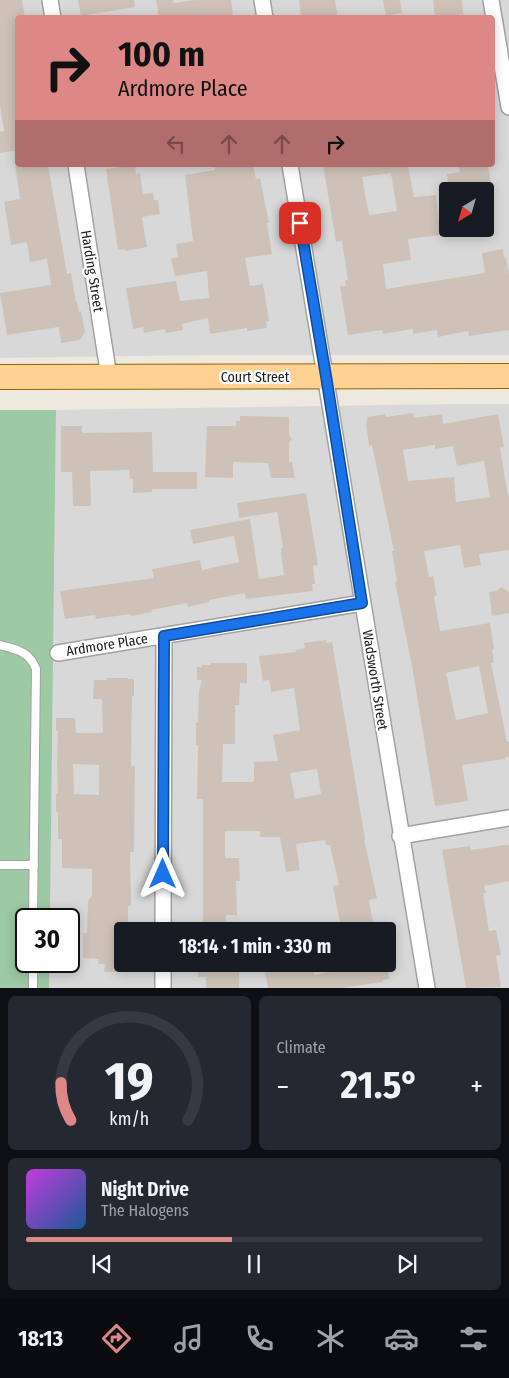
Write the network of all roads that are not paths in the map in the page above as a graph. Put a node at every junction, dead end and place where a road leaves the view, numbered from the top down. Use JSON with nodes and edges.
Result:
{"nodes":[{"id":1,"x":50,"y":0,"type":"edge"},
{"id":2,"x":262,"y":0,"type":"edge"},
{"id":3,"x":491,"y":0,"type":"edge"},
{"id":4,"x":52,"y":15,"type":"edge"},
{"id":5,"x":264,"y":15,"type":"edge"},
{"id":6,"x":494,"y":15,"type":"edge"},
{"id":7,"x":495,"y":24,"type":"edge"},
{"id":8,"x":509,"y":107,"type":"edge"},
{"id":9,"x":76,"y":167,"type":"edge"},
{"id":10,"x":290,"y":167,"type":"edge"},
{"id":11,"x":326,"y":376,"type":"junction"},
{"id":12,"x":509,"y":376,"type":"edge"},
{"id":13,"x":108,"y":377,"type":"junction"},
{"id":14,"x":0,"y":378,"type":"edge"},
{"id":15,"x":362,"y":603,"type":"junction"},
{"id":16,"x":164,"y":636,"type":"junction"},
{"id":17,"x":0,"y":646,"type":"edge"},
{"id":18,"x":58,"y":653,"type":"dead end"},
{"id":19,"x":509,"y":818,"type":"edge"},
{"id":20,"x":400,"y":836,"type":"junction"},
{"id":21,"x":0,"y":865,"type":"edge"},
{"id":22,"x":34,"y":865,"type":"junction"},
{"id":23,"x":33,"y":908,"type":"edge"},
{"id":24,"x":163,"y":922,"type":"edge"},
{"id":25,"x":163,"y":972,"type":"edge"},
{"id":26,"x":33,"y":973,"type":"edge"},
{"id":27,"x":33,"y":988,"type":"edge"},
{"id":28,"x":163,"y":988,"type":"edge"},
{"id":29,"x":427,"y":988,"type":"edge"}],
"edges":[{"from":1,"to":4,"type":"street"},
{"from":2,"to":5,"type":"street"},
{"from":3,"to":6,"type":"street"},
{"from":7,"to":8,"type":"street"},
{"from":9,"to":13,"type":"street","name":"Harding Street"},
{"from":10,"to":11,"type":"street","name":"Wadsworth Street"},
{"from":11,"to":12,"type":"main road","name":"Court Street"},
{"from":11,"to":13,"type":"main road","name":"Court Street"},
{"from":11,"to":15,"type":"street","name":"Wadsworth Street"},
{"from":13,"to":14,"type":"main road","name":"Court Street"},
{"from":15,"to":16,"type":"street","name":"Ardmore Place"},
{"from":15,"to":20,"type":"street","name":"Wadsworth Street"},
{"from":16,"to":18,"type":"street","name":"Ardmore Place"},
{"from":16,"to":24,"type":"street"},
{"from":17,"to":22,"type":"lane"},
{"from":19,"to":20,"type":"street"},
{"from":20,"to":29,"type":"street","name":"Wadsworth Street"},
{"from":21,"to":22,"type":"lane"},
{"from":22,"to":23,"type":"lane"},
{"from":25,"to":28,"type":"street"},
{"from":26,"to":27,"type":"lane"}]}
